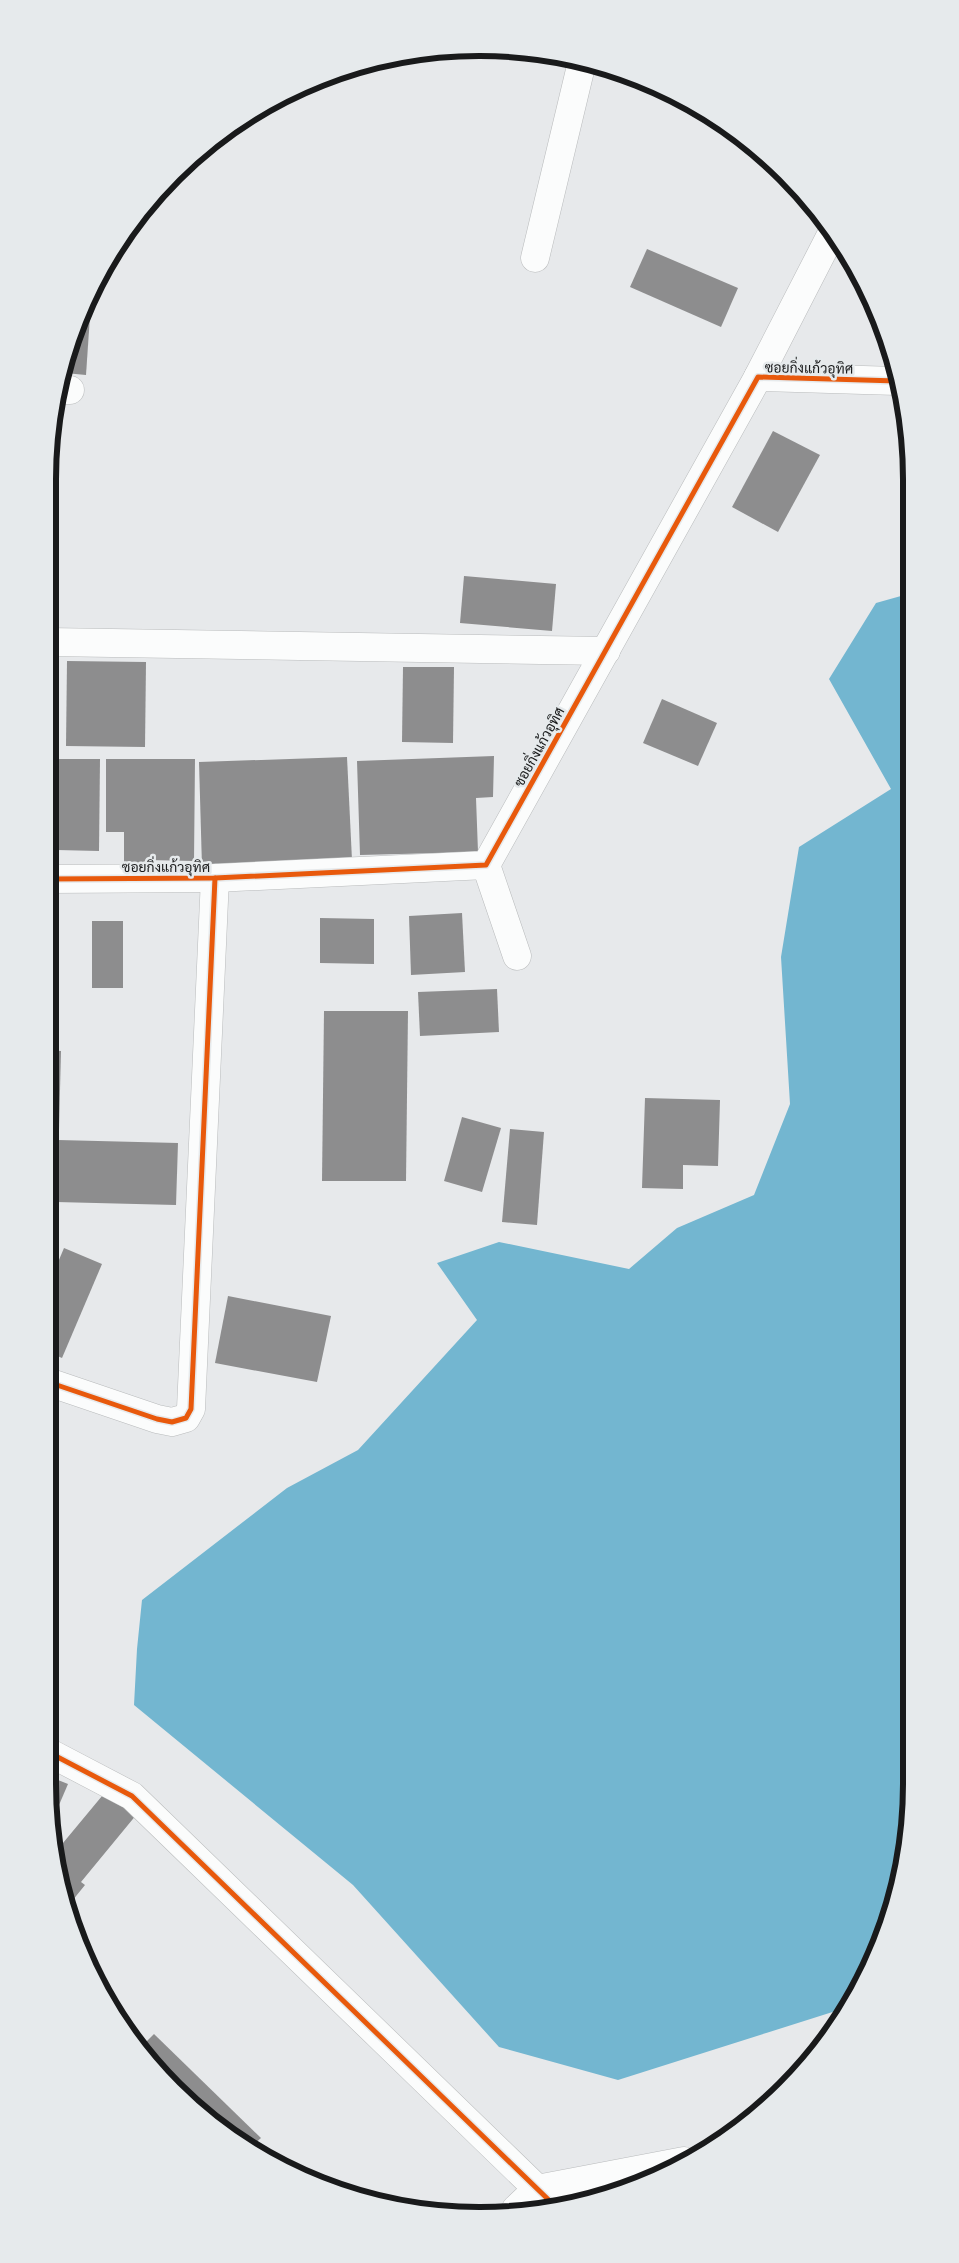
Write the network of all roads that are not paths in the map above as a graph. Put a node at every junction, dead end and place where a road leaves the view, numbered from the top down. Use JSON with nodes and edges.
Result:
{"nodes":[{"id":1,"x":580,"y":69,"type":"edge"},
{"id":2,"x":828,"y":240,"type":"edge"},
{"id":3,"x":535,"y":258,"type":"dead end"},
{"id":4,"x":758,"y":376,"type":"junction"},
{"id":5,"x":891,"y":381,"type":"edge"},
{"id":6,"x":56,"y":642,"type":"edge"},
{"id":7,"x":606,"y":651,"type":"junction"},
{"id":8,"x":486,"y":865,"type":"junction"},
{"id":9,"x":215,"y":878,"type":"junction"},
{"id":10,"x":56,"y":879,"type":"edge"},
{"id":11,"x":517,"y":956,"type":"dead end"},
{"id":12,"x":56,"y":1385,"type":"edge"},
{"id":13,"x":56,"y":1756,"type":"edge"},
{"id":14,"x":650,"y":2171,"type":"edge"},
{"id":15,"x":546,"y":2198,"type":"edge"},
{"id":16,"x":531,"y":2203,"type":"edge"}],
"edges":[{"from":1,"to":3,"type":"street"},
{"from":2,"to":4,"type":"street","name":"ซอยกิ่งแก้วอุทิศ"},
{"from":4,"to":5,"type":"street","name":"ซอยกิ่งแก้วอุทิศ"},
{"from":4,"to":7,"type":"street","name":"ซอยกิ่งแก้วอุทิศ"},
{"from":6,"to":7,"type":"street"},
{"from":7,"to":8,"type":"street","name":"ซอยกิ่งแก้วอุทิศ"},
{"from":8,"to":9,"type":"street","name":"ซอยกิ่งแก้วอุทิศ"},
{"from":8,"to":11,"type":"street"},
{"from":9,"to":10,"type":"street","name":"ซอยกิ่งแก้วอุทิศ"},
{"from":9,"to":12,"type":"street"},
{"from":13,"to":15,"type":"street"},
{"from":14,"to":15,"type":"street"},
{"from":15,"to":16,"type":"street"}]}
